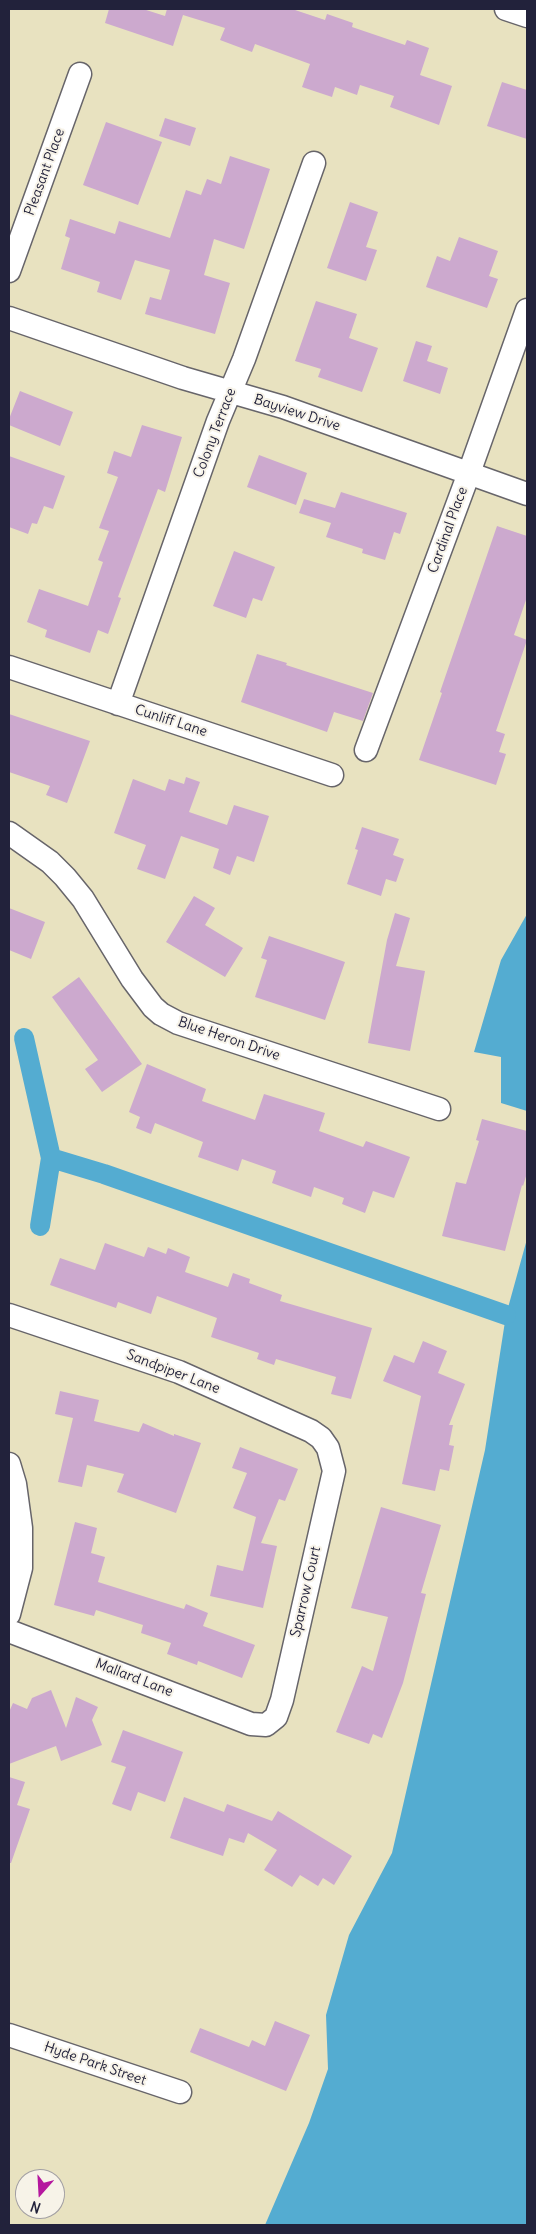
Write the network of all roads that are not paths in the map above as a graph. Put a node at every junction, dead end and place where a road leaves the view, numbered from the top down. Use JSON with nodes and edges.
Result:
{"nodes":[{"id":1,"x":506,"y":9,"type":"edge"},
{"id":2,"x":527,"y":16,"type":"edge"},
{"id":3,"x":80,"y":74,"type":"dead end"},
{"id":4,"x":314,"y":163,"type":"dead end"},
{"id":5,"x":9,"y":271,"type":"edge"},
{"id":6,"x":527,"y":310,"type":"edge"},
{"id":7,"x":9,"y":318,"type":"edge"},
{"id":8,"x":230,"y":392,"type":"junction"},
{"id":9,"x":469,"y":473,"type":"junction"},
{"id":10,"x":527,"y":494,"type":"edge"},
{"id":11,"x":9,"y":667,"type":"edge"},
{"id":12,"x":118,"y":704,"type":"junction"},
{"id":13,"x":366,"y":750,"type":"dead end"},
{"id":14,"x":332,"y":774,"type":"dead end"},
{"id":15,"x":9,"y":833,"type":"edge"},
{"id":16,"x":439,"y":1109,"type":"dead end"},
{"id":17,"x":9,"y":1315,"type":"edge"},
{"id":18,"x":328,"y":1448,"type":"joint"},
{"id":19,"x":9,"y":1464,"type":"edge"},
{"id":20,"x":9,"y":1614,"type":"edge"},
{"id":21,"x":9,"y":1630,"type":"edge"},
{"id":22,"x":259,"y":1726,"type":"joint"},
{"id":23,"x":9,"y":2035,"type":"edge"},
{"id":24,"x":180,"y":2092,"type":"dead end"}],
"edges":[{"from":1,"to":2,"type":"street"},
{"from":3,"to":5,"type":"street","name":"Pleasant Place"},
{"from":4,"to":8,"type":"street","name":"Colony Terrace"},
{"from":6,"to":9,"type":"street","name":"Cardinal Place"},
{"from":7,"to":8,"type":"street","name":"Bayview Drive"},
{"from":8,"to":9,"type":"street","name":"Bayview Drive"},
{"from":8,"to":12,"type":"street","name":"Colony Terrace"},
{"from":9,"to":10,"type":"street","name":"Bayview Drive"},
{"from":9,"to":13,"type":"street","name":"Cardinal Place"},
{"from":11,"to":12,"type":"street","name":"Cunliff Lane"},
{"from":12,"to":14,"type":"street","name":"Cunliff Lane"},
{"from":15,"to":16,"type":"street","name":"Blue Heron Drive"},
{"from":17,"to":18,"type":"street","name":"Sandpiper Lane"},
{"from":18,"to":22,"type":"street","name":"Sparrow Court"},
{"from":19,"to":20,"type":"street"},
{"from":21,"to":22,"type":"street","name":"Mallard Lane"},
{"from":23,"to":24,"type":"street","name":"Hyde Park Street"}]}
